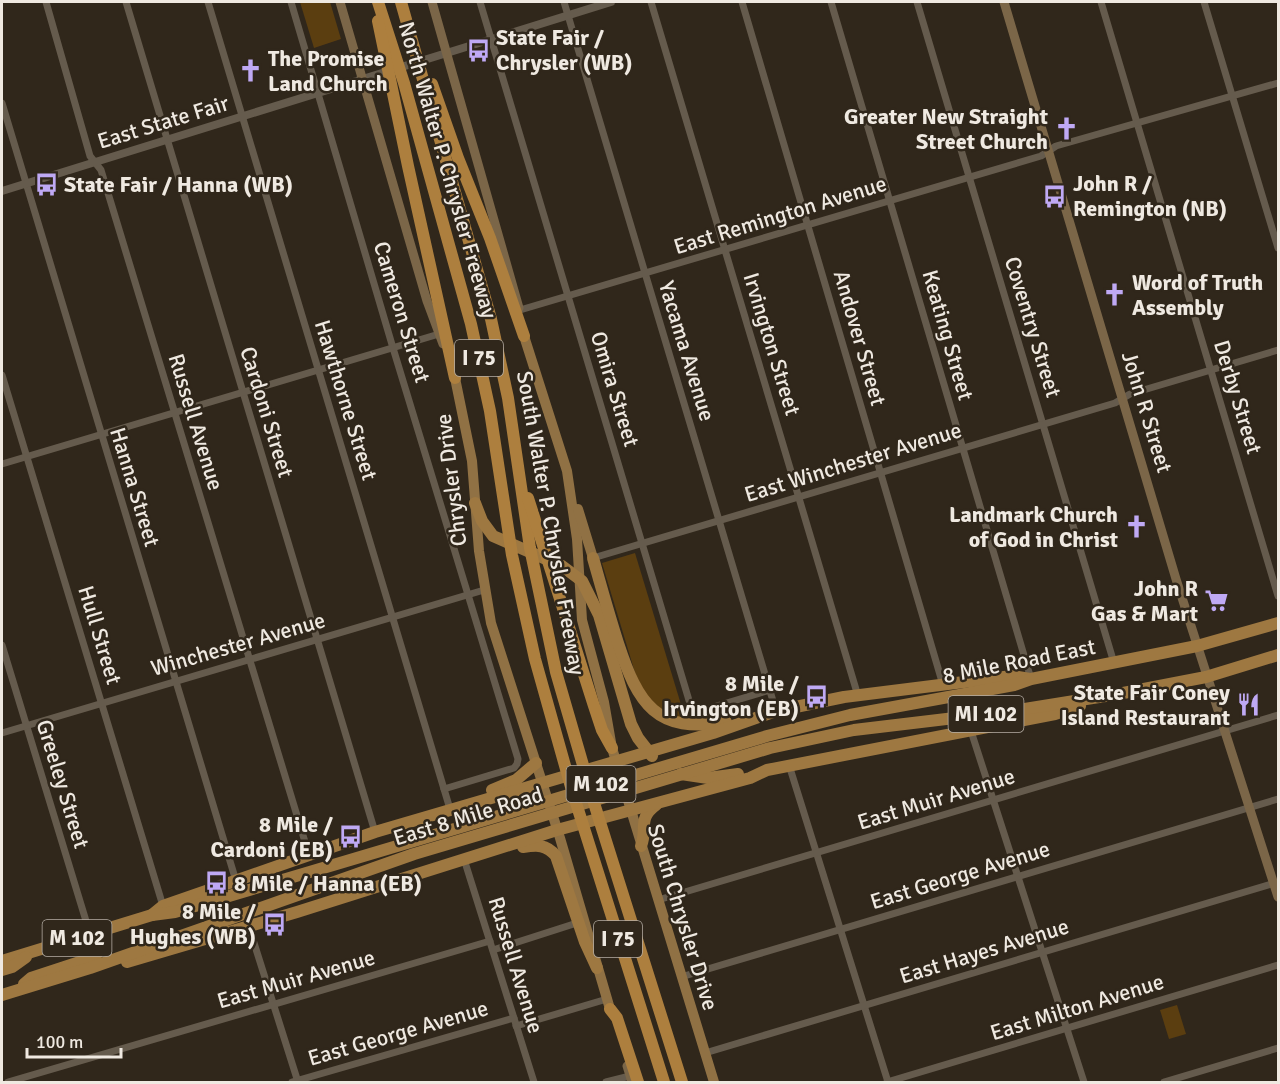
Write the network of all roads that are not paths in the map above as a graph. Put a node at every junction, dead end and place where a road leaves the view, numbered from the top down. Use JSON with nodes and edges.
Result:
{"nodes":[{"id":1,"x":46,"y":2,"type":"edge"},
{"id":2,"x":126,"y":2,"type":"edge"},
{"id":3,"x":208,"y":2,"type":"edge"},
{"id":4,"x":291,"y":2,"type":"edge"},
{"id":5,"x":340,"y":2,"type":"edge"},
{"id":6,"x":376,"y":2,"type":"edge"},
{"id":7,"x":401,"y":2,"type":"edge"},
{"id":8,"x":432,"y":2,"type":"edge"},
{"id":9,"x":480,"y":2,"type":"edge"},
{"id":10,"x":564,"y":2,"type":"edge"},
{"id":11,"x":611,"y":2,"type":"edge"},
{"id":12,"x":651,"y":2,"type":"edge"},
{"id":13,"x":742,"y":2,"type":"edge"},
{"id":14,"x":831,"y":2,"type":"edge"},
{"id":15,"x":917,"y":2,"type":"edge"},
{"id":16,"x":1005,"y":2,"type":"edge"},
{"id":17,"x":1101,"y":2,"type":"edge"},
{"id":18,"x":1204,"y":2,"type":"edge"},
{"id":19,"x":568,"y":15,"type":"junction"},
{"id":20,"x":491,"y":39,"type":"junction"},
{"id":21,"x":416,"y":49,"type":"junction"},
{"id":22,"x":447,"y":52,"type":"junction"},
{"id":23,"x":362,"y":79,"type":"junction"},
{"id":24,"x":1278,"y":83,"type":"edge"},
{"id":25,"x":318,"y":92,"type":"junction"},
{"id":26,"x":1233,"y":96,"type":"junction"},
{"id":27,"x":2,"y":102,"type":"edge"},
{"id":28,"x":241,"y":116,"type":"junction"},
{"id":29,"x":1137,"y":123,"type":"junction"},
{"id":30,"x":167,"y":140,"type":"junction"},
{"id":31,"x":1049,"y":151,"type":"junction"},
{"id":32,"x":96,"y":162,"type":"junction"},
{"id":33,"x":970,"y":177,"type":"junction"},
{"id":34,"x":25,"y":183,"type":"junction"},
{"id":35,"x":2,"y":191,"type":"edge"},
{"id":36,"x":890,"y":201,"type":"junction"},
{"id":37,"x":808,"y":225,"type":"junction"},
{"id":38,"x":1278,"y":248,"type":"edge"},
{"id":39,"x":725,"y":250,"type":"junction"},
{"id":40,"x":645,"y":273,"type":"junction"},
{"id":41,"x":568,"y":296,"type":"junction"},
{"id":42,"x":520,"y":310,"type":"junction"},
{"id":43,"x":439,"y":334,"type":"junction"},
{"id":44,"x":524,"y":336,"type":"junction"},
{"id":45,"x":393,"y":348,"type":"junction"},
{"id":46,"x":1278,"y":350,"type":"edge"},
{"id":47,"x":318,"y":370,"type":"junction"},
{"id":48,"x":1211,"y":370,"type":"junction"},
{"id":49,"x":2,"y":375,"type":"edge"},
{"id":50,"x":455,"y":378,"type":"junction"},
{"id":51,"x":243,"y":392,"type":"junction"},
{"id":52,"x":1122,"y":399,"type":"junction"},
{"id":53,"x":175,"y":413,"type":"junction"},
{"id":54,"x":1044,"y":424,"type":"junction"},
{"id":55,"x":101,"y":435,"type":"junction"},
{"id":56,"x":963,"y":448,"type":"junction"},
{"id":57,"x":26,"y":456,"type":"junction"},
{"id":58,"x":2,"y":464,"type":"edge"},
{"id":59,"x":567,"y":471,"type":"junction"},
{"id":60,"x":519,"y":472,"type":"junction"},
{"id":61,"x":881,"y":473,"type":"junction"},
{"id":62,"x":799,"y":497,"type":"junction"},
{"id":63,"x":475,"y":503,"type":"junction"},
{"id":64,"x":719,"y":521,"type":"junction"},
{"id":65,"x":642,"y":543,"type":"junction"},
{"id":66,"x":593,"y":558,"type":"junction"},
{"id":67,"x":579,"y":578,"type":"junction"},
{"id":68,"x":484,"y":590,"type":"junction"},
{"id":69,"x":469,"y":594,"type":"junction"},
{"id":70,"x":1278,"y":596,"type":"edge"},
{"id":71,"x":392,"y":618,"type":"junction"},
{"id":72,"x":1278,"y":623,"type":"edge"},
{"id":73,"x":317,"y":640,"type":"junction"},
{"id":74,"x":2,"y":645,"type":"edge"},
{"id":75,"x":1197,"y":646,"type":"junction"},
{"id":76,"x":1278,"y":646,"type":"edge"},
{"id":77,"x":1278,"y":655,"type":"edge"},
{"id":78,"x":249,"y":660,"type":"junction"},
{"id":79,"x":1257,"y":662,"type":"junction"},
{"id":80,"x":1114,"y":663,"type":"junction"},
{"id":81,"x":1206,"y":677,"type":"junction"},
{"id":82,"x":1031,"y":679,"type":"junction"},
{"id":83,"x":175,"y":682,"type":"junction"},
{"id":84,"x":943,"y":685,"type":"junction"},
{"id":85,"x":770,"y":690,"type":"junction"},
{"id":86,"x":1118,"y":694,"type":"junction"},
{"id":87,"x":858,"y":696,"type":"junction"},
{"id":88,"x":103,"y":703,"type":"junction"},
{"id":89,"x":776,"y":711,"type":"junction"},
{"id":90,"x":1278,"y":715,"type":"edge"},
{"id":91,"x":850,"y":716,"type":"joint"},
{"id":92,"x":757,"y":717,"type":"junction"},
{"id":93,"x":26,"y":726,"type":"junction"},
{"id":94,"x":854,"y":730,"type":"joint"},
{"id":95,"x":971,"y":731,"type":"junction"},
{"id":96,"x":1225,"y":732,"type":"junction"},
{"id":97,"x":2,"y":733,"type":"edge"},
{"id":98,"x":612,"y":748,"type":"junction"},
{"id":99,"x":648,"y":752,"type":"junction"},
{"id":100,"x":616,"y":762,"type":"junction"},
{"id":101,"x":536,"y":763,"type":"junction"},
{"id":102,"x":789,"y":765,"type":"junction"},
{"id":103,"x":767,"y":770,"type":"junction"},
{"id":104,"x":542,"y":783,"type":"junction"},
{"id":105,"x":444,"y":789,"type":"junction"},
{"id":106,"x":1278,"y":799,"type":"edge"},
{"id":107,"x":993,"y":801,"type":"junction"},
{"id":108,"x":660,"y":802,"type":"junction"},
{"id":109,"x":1249,"y":807,"type":"junction"},
{"id":110,"x":450,"y":809,"type":"junction"},
{"id":111,"x":630,"y":810,"type":"junction"},
{"id":112,"x":584,"y":822,"type":"junction"},
{"id":113,"x":563,"y":828,"type":"junction"},
{"id":114,"x":375,"y":832,"type":"junction"},
{"id":115,"x":641,"y":846,"type":"junction"},
{"id":116,"x":486,"y":851,"type":"junction"},
{"id":117,"x":816,"y":854,"type":"junction"},
{"id":118,"x":309,"y":855,"type":"junction"},
{"id":119,"x":465,"y":859,"type":"junction"},
{"id":120,"x":1018,"y":877,"type":"junction"},
{"id":121,"x":236,"y":881,"type":"junction"},
{"id":122,"x":1276,"y":883,"type":"edge"},
{"id":123,"x":1278,"y":897,"type":"edge"},
{"id":124,"x":658,"y":900,"type":"junction"},
{"id":125,"x":163,"y":906,"type":"junction"},
{"id":126,"x":153,"y":915,"type":"junction"},
{"id":127,"x":580,"y":919,"type":"junction"},
{"id":128,"x":249,"y":927,"type":"junction"},
{"id":129,"x":840,"y":930,"type":"junction"},
{"id":130,"x":89,"y":935,"type":"junction"},
{"id":131,"x":490,"y":941,"type":"junction"},
{"id":132,"x":493,"y":950,"type":"junction"},
{"id":133,"x":34,"y":951,"type":"junction"},
{"id":134,"x":1042,"y":953,"type":"junction"},
{"id":135,"x":2,"y":961,"type":"edge"},
{"id":136,"x":1278,"y":965,"type":"edge"},
{"id":137,"x":90,"y":968,"type":"junction"},
{"id":138,"x":597,"y":968,"type":"joint"},
{"id":139,"x":2,"y":970,"type":"edge"},
{"id":140,"x":681,"y":977,"type":"junction"},
{"id":141,"x":7,"y":994,"type":"edge"},
{"id":142,"x":609,"y":1004,"type":"junction"},
{"id":143,"x":274,"y":1005,"type":"junction"},
{"id":144,"x":864,"y":1006,"type":"junction"},
{"id":145,"x":514,"y":1018,"type":"junction"},
{"id":146,"x":516,"y":1026,"type":"junction"},
{"id":147,"x":1067,"y":1029,"type":"junction"},
{"id":148,"x":1278,"y":1048,"type":"edge"},
{"id":149,"x":705,"y":1053,"type":"junction"},
{"id":150,"x":633,"y":1080,"type":"edge"},
{"id":151,"x":296,"y":1082,"type":"edge"},
{"id":152,"x":887,"y":1082,"type":"edge"},
{"id":153,"x":8,"y":1083,"type":"edge"},
{"id":154,"x":534,"y":1083,"type":"edge"},
{"id":155,"x":606,"y":1083,"type":"edge"},
{"id":156,"x":663,"y":1083,"type":"edge"},
{"id":157,"x":682,"y":1083,"type":"edge"},
{"id":158,"x":714,"y":1083,"type":"edge"},
{"id":159,"x":1084,"y":1083,"type":"edge"},
{"id":160,"x":1164,"y":1083,"type":"edge"}],
"edges":[{"from":1,"to":32,"type":"street","name":"Russell Avenue"},
{"from":2,"to":30,"type":"street","name":"Cardoni Street"},
{"from":3,"to":28,"type":"street","name":"Hawthorne Street"},
{"from":4,"to":25,"type":"street","name":"Cameron Street"},
{"from":5,"to":23,"type":"main road","name":"Chrysler Drive"},
{"from":6,"to":50,"type":"highway"},
{"from":6,"to":112,"type":"highway","name":"North Walter P. Chrysler Freeway","number":"I 75"},
{"from":7,"to":21,"type":"highway","name":"South Walter P. Chrysler Freeway","number":"I 75"},
{"from":8,"to":22,"type":"main road"},
{"from":9,"to":20,"type":"street","name":"Omira Street"},
{"from":10,"to":19,"type":"street","name":"Yacama Avenue"},
{"from":11,"to":19,"type":"street","name":"East State Fair"},
{"from":12,"to":39,"type":"street","name":"Irvington Street"},
{"from":13,"to":37,"type":"street","name":"Andover Street"},
{"from":14,"to":36,"type":"street","name":"Keating Street"},
{"from":15,"to":33,"type":"street","name":"Coventry Street"},
{"from":16,"to":31,"type":"main road","name":"John R Street"},
{"from":17,"to":29,"type":"street","name":"Derby Street"},
{"from":18,"to":26,"type":"street"},
{"from":19,"to":20,"type":"street","name":"East State Fair"},
{"from":19,"to":40,"type":"street","name":"Yacama Avenue"},
{"from":20,"to":22,"type":"street","name":"East State Fair"},
{"from":20,"to":41,"type":"street","name":"Omira Street"},
{"from":21,"to":44,"type":"highway"},
{"from":21,"to":60,"type":"highway","name":"South Walter P. Chrysler Freeway","number":"I 75"},
{"from":22,"to":23,"type":"street","name":"East State Fair"},
{"from":22,"to":42,"type":"main road"},
{"from":23,"to":25,"type":"street","name":"East State Fair"},
{"from":23,"to":43,"type":"main road","name":"Chrysler Drive"},
{"from":24,"to":26,"type":"street","name":"East Remington Avenue"},
{"from":25,"to":28,"type":"street","name":"East State Fair"},
{"from":25,"to":45,"type":"street","name":"Cameron Street"},
{"from":26,"to":29,"type":"street","name":"East Remington Avenue"},
{"from":26,"to":38,"type":"street"},
{"from":27,"to":34,"type":"street","name":"Hanna Street"},
{"from":28,"to":30,"type":"street","name":"East State Fair"},
{"from":28,"to":47,"type":"street","name":"Hawthorne Street"},
{"from":29,"to":31,"type":"street","name":"East Remington Avenue"},
{"from":29,"to":48,"type":"street","name":"Derby Street"},
{"from":30,"to":32,"type":"street","name":"East State Fair"},
{"from":30,"to":51,"type":"street","name":"Cardoni Street"},
{"from":31,"to":33,"type":"street","name":"East Remington Avenue"},
{"from":31,"to":52,"type":"main road","name":"John R Street"},
{"from":32,"to":34,"type":"street","name":"East State Fair"},
{"from":32,"to":53,"type":"street","name":"Russell Avenue"},
{"from":33,"to":36,"type":"street","name":"East Remington Avenue"},
{"from":33,"to":54,"type":"street","name":"Coventry Street"},
{"from":34,"to":35,"type":"street","name":"East State Fair"},
{"from":34,"to":55,"type":"street","name":"Hanna Street"},
{"from":36,"to":37,"type":"street","name":"East Remington Avenue"},
{"from":36,"to":56,"type":"street","name":"Keating Street"},
{"from":37,"to":39,"type":"street","name":"East Remington Avenue"},
{"from":37,"to":61,"type":"street","name":"Andover Street"},
{"from":39,"to":40,"type":"street","name":"East Remington Avenue"},
{"from":39,"to":62,"type":"street","name":"Irvington Street"},
{"from":40,"to":41,"type":"street","name":"East Remington Avenue"},
{"from":40,"to":64,"type":"street","name":"Yacama Avenue"},
{"from":41,"to":42,"type":"street","name":"East Remington Avenue"},
{"from":41,"to":65,"type":"street","name":"Omira Street"},
{"from":42,"to":44,"type":"main road"},
{"from":43,"to":45,"type":"street"},
{"from":43,"to":50,"type":"main road","name":"Chrysler Drive"},
{"from":44,"to":59,"type":"main road"},
{"from":45,"to":47,"type":"street"},
{"from":45,"to":69,"type":"street","name":"Cameron Street"},
{"from":46,"to":48,"type":"street","name":"East Winchester Avenue"},
{"from":47,"to":51,"type":"street"},
{"from":47,"to":71,"type":"street","name":"Hawthorne Street"},
{"from":48,"to":52,"type":"street","name":"East Winchester Avenue"},
{"from":48,"to":70,"type":"street","name":"Derby Street"},
{"from":49,"to":57,"type":"street","name":"Hull Street"},
{"from":50,"to":63,"type":"main road","name":"Chrysler Drive"},
{"from":51,"to":53,"type":"street"},
{"from":51,"to":73,"type":"street","name":"Cardoni Street"},
{"from":52,"to":54,"type":"street","name":"East Winchester Avenue"},
{"from":52,"to":75,"type":"main road","name":"John R Street"},
{"from":53,"to":55,"type":"street"},
{"from":53,"to":78,"type":"street","name":"Russell Avenue"},
{"from":54,"to":56,"type":"street","name":"East Winchester Avenue"},
{"from":54,"to":80,"type":"street","name":"Coventry Street"},
{"from":55,"to":57,"type":"street"},
{"from":55,"to":83,"type":"street","name":"Hanna Street"},
{"from":56,"to":61,"type":"street","name":"East Winchester Avenue"},
{"from":56,"to":82,"type":"street","name":"Keating Street"},
{"from":57,"to":58,"type":"street"},
{"from":57,"to":88,"type":"street","name":"Hull Street"},
{"from":59,"to":66,"type":"main road"},
{"from":59,"to":67,"type":"main road"},
{"from":60,"to":98,"type":"highway"},
{"from":60,"to":157,"type":"highway","name":"South Walter P. Chrysler Freeway","number":"I 75"},
{"from":61,"to":62,"type":"street","name":"East Winchester Avenue"},
{"from":61,"to":84,"type":"street","name":"Andover Street"},
{"from":62,"to":64,"type":"street","name":"East Winchester Avenue"},
{"from":62,"to":87,"type":"street","name":"Irvington Street"},
{"from":63,"to":67,"type":"highway"},
{"from":63,"to":68,"type":"main road","name":"Chrysler Drive"},
{"from":64,"to":65,"type":"street","name":"East Winchester Avenue"},
{"from":64,"to":85,"type":"street","name":"Yacama Avenue"},
{"from":65,"to":66,"type":"street","name":"East Winchester Avenue"},
{"from":65,"to":85,"type":"street","name":"Omira Street"},
{"from":66,"to":92,"type":"highway"},
{"from":67,"to":98,"type":"main road"},
{"from":67,"to":99,"type":"highway"},
{"from":68,"to":69,"type":"street","name":"Winchester Avenue"},
{"from":68,"to":101,"type":"main road","name":"Chrysler Drive"},
{"from":69,"to":71,"type":"street","name":"Winchester Avenue"},
{"from":69,"to":105,"type":"street","name":"Cameron Street"},
{"from":71,"to":73,"type":"street","name":"Winchester Avenue"},
{"from":71,"to":105,"type":"street","name":"Hawthorne Street"},
{"from":72,"to":75,"type":"highway","name":"8 Mile Road East"},
{"from":73,"to":78,"type":"street","name":"Winchester Avenue"},
{"from":73,"to":114,"type":"street","name":"Cardoni Street"},
{"from":74,"to":93,"type":"street","name":"Greeley Street"},
{"from":75,"to":80,"type":"highway","name":"8 Mile Road East"},
{"from":75,"to":81,"type":"main road","name":"John R Street"},
{"from":76,"to":79,"type":"highway"},
{"from":77,"to":79,"type":"highway","name":"East 8 Mile Road"},
{"from":78,"to":83,"type":"street","name":"Winchester Avenue"},
{"from":78,"to":118,"type":"street","name":"Russell Avenue"},
{"from":79,"to":81,"type":"highway","name":"East 8 Mile Road"},
{"from":80,"to":82,"type":"highway","name":"8 Mile Road East"},
{"from":81,"to":86,"type":"highway","name":"East 8 Mile Road"},
{"from":81,"to":96,"type":"main road","name":"John R Street"},
{"from":82,"to":84,"type":"highway"},
{"from":82,"to":91,"type":"highway","name":"8 Mile Road East","number":"MI 102"},
{"from":83,"to":88,"type":"street","name":"Winchester Avenue"},
{"from":83,"to":121,"type":"street","name":"Hanna Street"},
{"from":84,"to":87,"type":"highway"},
{"from":85,"to":89,"type":"street","name":"Yacama Avenue"},
{"from":86,"to":94,"type":"highway","name":"East 8 Mile Road","number":"MI 102"},
{"from":86,"to":95,"type":"highway"},
{"from":87,"to":89,"type":"highway"},
{"from":88,"to":93,"type":"street","name":"Winchester Avenue"},
{"from":88,"to":125,"type":"street","name":"Hull Street"},
{"from":89,"to":92,"type":"highway"},
{"from":90,"to":96,"type":"street","name":"East Muir Avenue"},
{"from":91,"to":126,"type":"highway","name":"East 8 Mile Road","number":"M 102"},
{"from":92,"to":99,"type":"highway","name":"East 8 Mile Road"},
{"from":93,"to":97,"type":"street","name":"Winchester Avenue"},
{"from":93,"to":130,"type":"street","name":"Greeley Street"},
{"from":94,"to":137,"type":"highway","name":"East 8 Mile Road","number":"M 102"},
{"from":95,"to":102,"type":"highway"},
{"from":95,"to":107,"type":"street"},
{"from":96,"to":107,"type":"street","name":"East Muir Avenue"},
{"from":96,"to":109,"type":"main road","name":"John R Street"},
{"from":98,"to":100,"type":"main road"},
{"from":99,"to":100,"type":"highway","name":"East 8 Mile Road"},
{"from":99,"to":103,"type":"highway"},
{"from":100,"to":104,"type":"highway","name":"East 8 Mile Road"},
{"from":100,"to":111,"type":"main road","name":"South Chrysler Drive"},
{"from":101,"to":104,"type":"main road","name":"Chrysler Drive"},
{"from":101,"to":110,"type":"highway"},
{"from":102,"to":103,"type":"highway"},
{"from":102,"to":117,"type":"street"},
{"from":103,"to":108,"type":"highway"},
{"from":104,"to":110,"type":"highway","name":"East 8 Mile Road"},
{"from":104,"to":113,"type":"main road","name":"Chrysler Drive"},
{"from":105,"to":110,"type":"street","name":"Hawthorne Street"},
{"from":106,"to":109,"type":"street","name":"East George Avenue"},
{"from":107,"to":117,"type":"street","name":"East Muir Avenue"},
{"from":107,"to":120,"type":"street"},
{"from":108,"to":111,"type":"highway"},
{"from":108,"to":115,"type":"highway"},
{"from":109,"to":120,"type":"street","name":"East George Avenue"},
{"from":109,"to":122,"type":"main road","name":"John R Street"},
{"from":110,"to":114,"type":"highway","name":"East 8 Mile Road"},
{"from":111,"to":112,"type":"highway"},
{"from":111,"to":115,"type":"main road","name":"South Chrysler Drive"},
{"from":112,"to":113,"type":"highway"},
{"from":112,"to":156,"type":"highway","name":"North Walter P. Chrysler Freeway","number":"I 75"},
{"from":113,"to":116,"type":"highway"},
{"from":113,"to":127,"type":"main road","name":"Chrysler Drive"},
{"from":114,"to":118,"type":"highway","name":"East 8 Mile Road"},
{"from":115,"to":124,"type":"main road","name":"South Chrysler Drive"},
{"from":116,"to":119,"type":"highway"},
{"from":116,"to":127,"type":"highway"},
{"from":117,"to":124,"type":"street","name":"East Muir Avenue"},
{"from":117,"to":129,"type":"street"},
{"from":118,"to":121,"type":"highway","name":"East 8 Mile Road"},
{"from":119,"to":128,"type":"highway"},
{"from":119,"to":131,"type":"street","name":"Russell Avenue"},
{"from":120,"to":129,"type":"street","name":"East George Avenue"},
{"from":120,"to":134,"type":"street"},
{"from":121,"to":125,"type":"highway","name":"East 8 Mile Road"},
{"from":122,"to":123,"type":"main road","name":"John R Street"},
{"from":122,"to":134,"type":"street","name":"East Hayes Avenue"},
{"from":124,"to":140,"type":"main road","name":"South Chrysler Drive"},
{"from":125,"to":126,"type":"highway","name":"East 8 Mile Road"},
{"from":126,"to":130,"type":"highway","name":"East 8 Mile Road","number":"M 102"},
{"from":127,"to":132,"type":"street"},
{"from":127,"to":138,"type":"highway"},
{"from":128,"to":137,"type":"highway"},
{"from":128,"to":143,"type":"street"},
{"from":129,"to":140,"type":"street","name":"East George Avenue"},
{"from":129,"to":144,"type":"street"},
{"from":130,"to":133,"type":"highway","name":"East 8 Mile Road","number":"M 102"},
{"from":130,"to":141,"type":"highway"},
{"from":131,"to":132,"type":"street","name":"Russell Avenue"},
{"from":131,"to":143,"type":"street","name":"East Muir Avenue"},
{"from":132,"to":145,"type":"street","name":"Russell Avenue"},
{"from":133,"to":135,"type":"highway","name":"East 8 Mile Road","number":"M 102"},
{"from":133,"to":139,"type":"highway"},
{"from":134,"to":144,"type":"street","name":"East Hayes Avenue"},
{"from":134,"to":147,"type":"street"},
{"from":136,"to":147,"type":"street","name":"East Milton Avenue"},
{"from":137,"to":141,"type":"highway","name":"East 8 Mile Road","number":"M 102"},
{"from":138,"to":142,"type":"main road"},
{"from":140,"to":149,"type":"main road","name":"South Chrysler Drive"},
{"from":142,"to":146,"type":"street","name":"East George Avenue"},
{"from":142,"to":150,"type":"highway"},
{"from":143,"to":151,"type":"street"},
{"from":143,"to":153,"type":"street","name":"East Muir Avenue"},
{"from":144,"to":149,"type":"street","name":"East Hayes Avenue"},
{"from":144,"to":152,"type":"street"},
{"from":145,"to":146,"type":"street","name":"Russell Avenue"},
{"from":145,"to":151,"type":"street","name":"East George Avenue"},
{"from":146,"to":154,"type":"street","name":"Russell Avenue"},
{"from":147,"to":152,"type":"street","name":"East Milton Avenue"},
{"from":147,"to":159,"type":"street"},
{"from":148,"to":160,"type":"street"},
{"from":149,"to":158,"type":"main road","name":"South Chrysler Drive"},
{"from":150,"to":155,"type":"street"}]}
